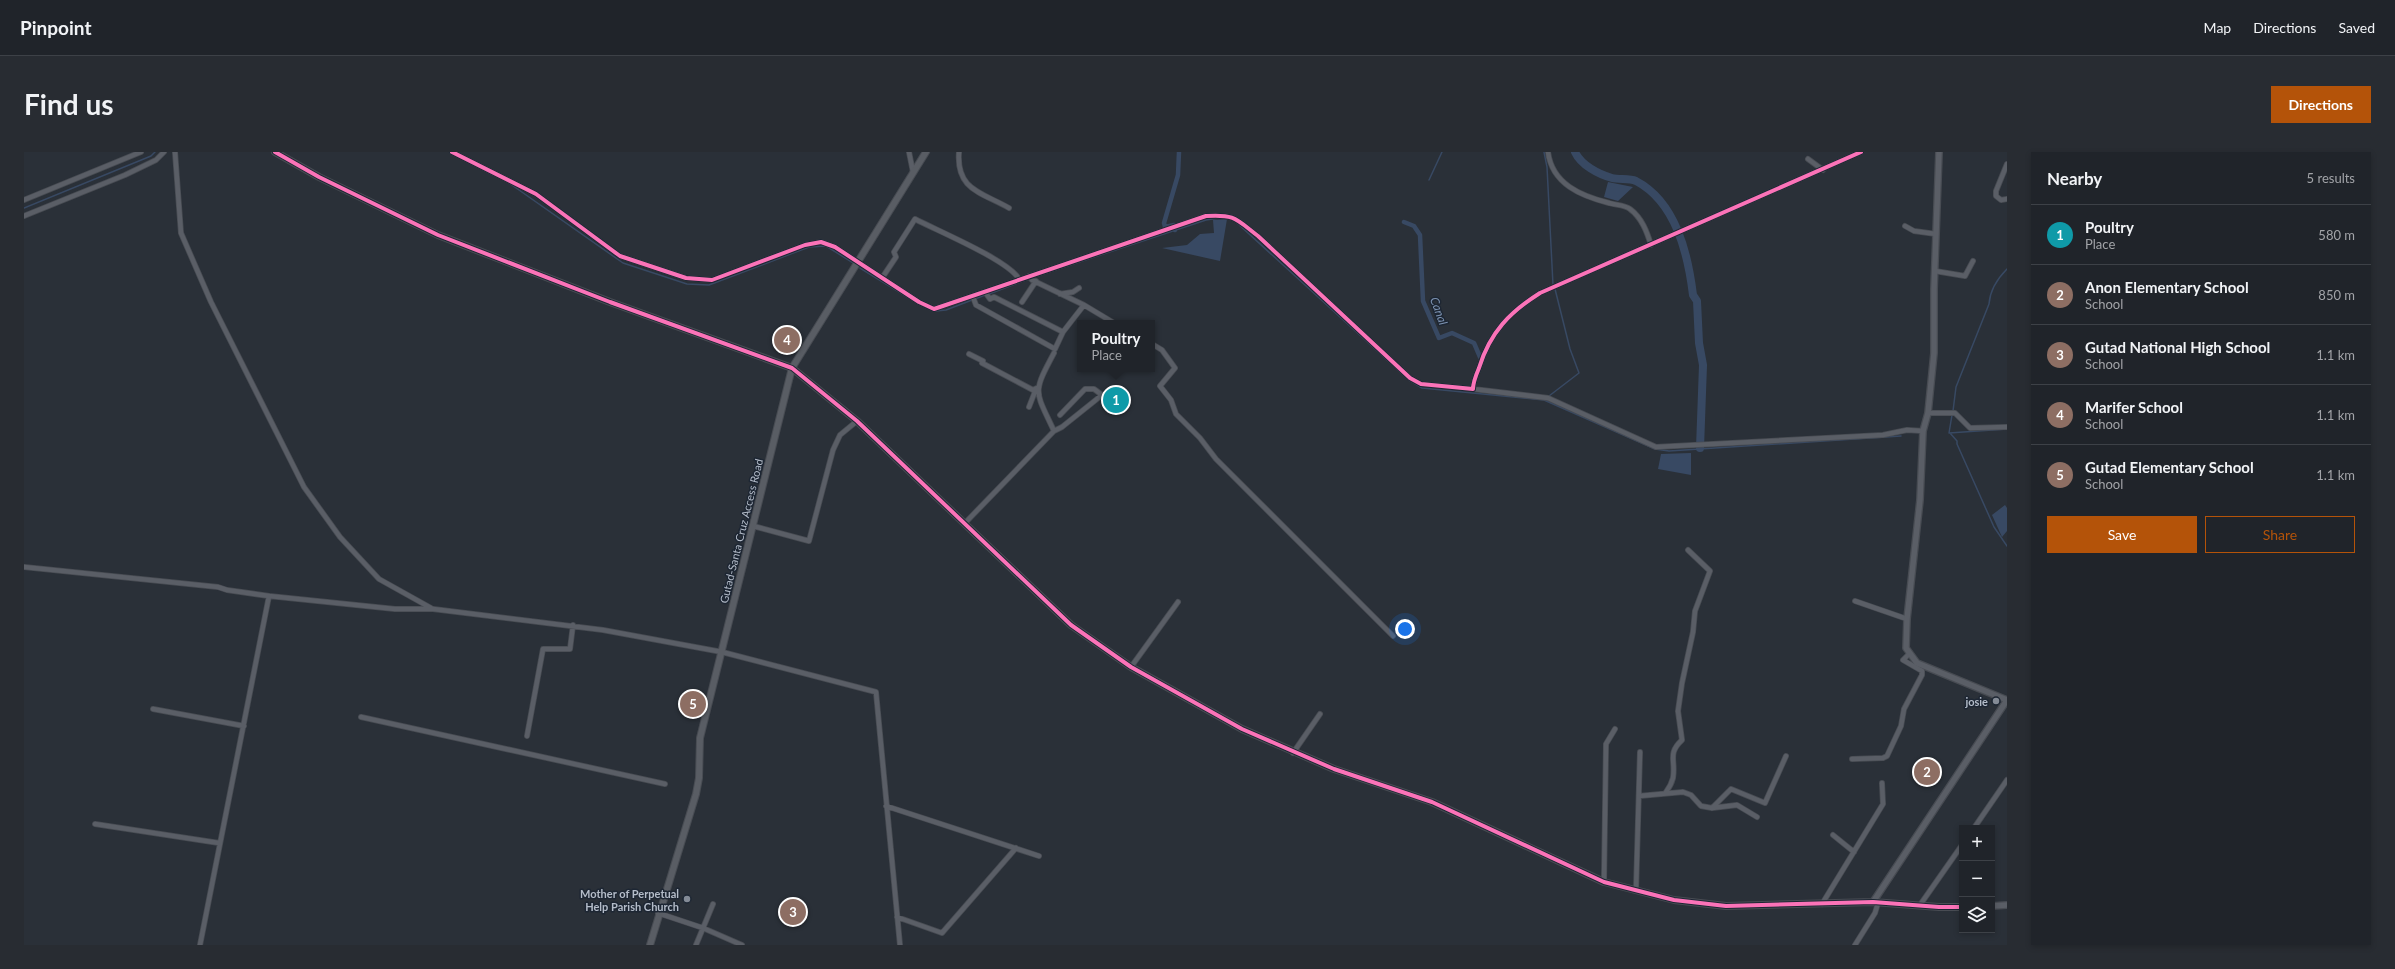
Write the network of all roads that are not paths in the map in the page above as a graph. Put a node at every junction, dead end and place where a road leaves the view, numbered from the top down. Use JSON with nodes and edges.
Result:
{"nodes":[{"id":1,"x":141,"y":152,"type":"edge"},
{"id":2,"x":164,"y":152,"type":"edge"},
{"id":3,"x":175,"y":152,"type":"edge"},
{"id":4,"x":275,"y":152,"type":"edge"},
{"id":5,"x":452,"y":152,"type":"edge"},
{"id":6,"x":909,"y":152,"type":"edge"},
{"id":7,"x":926,"y":152,"type":"edge"},
{"id":8,"x":959,"y":152,"type":"edge"},
{"id":9,"x":1548,"y":152,"type":"edge"},
{"id":10,"x":1861,"y":152,"type":"edge"},
{"id":11,"x":1940,"y":152,"type":"edge"},
{"id":12,"x":1808,"y":159,"type":"dead end"},
{"id":13,"x":2007,"y":164,"type":"edge"},
{"id":14,"x":1823,"y":170,"type":"junction"},
{"id":15,"x":913,"y":172,"type":"junction"},
{"id":16,"x":2007,"y":199,"type":"edge"},
{"id":17,"x":24,"y":200,"type":"edge"},
{"id":18,"x":1009,"y":208,"type":"dead end"},
{"id":19,"x":24,"y":216,"type":"edge"},
{"id":20,"x":1905,"y":226,"type":"dead end"},
{"id":21,"x":1936,"y":234,"type":"junction"},
{"id":22,"x":1651,"y":245,"type":"junction"},
{"id":23,"x":1973,"y":261,"type":"dead end"},
{"id":24,"x":857,"y":263,"type":"junction"},
{"id":25,"x":1935,"y":271,"type":"junction"},
{"id":26,"x":1029,"y":276,"type":"junction"},
{"id":27,"x":882,"y":278,"type":"junction"},
{"id":28,"x":1019,"y":279,"type":"junction"},
{"id":29,"x":1036,"y":281,"type":"junction"},
{"id":30,"x":1079,"y":288,"type":"dead end"},
{"id":31,"x":985,"y":292,"type":"junction"},
{"id":32,"x":1060,"y":294,"type":"junction"},
{"id":33,"x":973,"y":297,"type":"junction"},
{"id":34,"x":1022,"y":302,"type":"dead end"},
{"id":35,"x":1084,"y":305,"type":"junction"},
{"id":36,"x":1109,"y":320,"type":"edge"},
{"id":37,"x":1063,"y":332,"type":"junction"},
{"id":38,"x":1155,"y":346,"type":"edge"},
{"id":39,"x":1054,"y":353,"type":"dead end"},
{"id":40,"x":969,"y":354,"type":"dead end"},
{"id":41,"x":792,"y":368,"type":"junction"},
{"id":42,"x":1037,"y":388,"type":"junction"},
{"id":43,"x":1473,"y":389,"type":"junction"},
{"id":44,"x":1029,"y":407,"type":"dead end"},
{"id":45,"x":1928,"y":413,"type":"junction"},
{"id":46,"x":1060,"y":416,"type":"dead end"},
{"id":47,"x":857,"y":421,"type":"junction"},
{"id":48,"x":2007,"y":427,"type":"edge"},
{"id":49,"x":1054,"y":430,"type":"junction"},
{"id":50,"x":1923,"y":432,"type":"junction"},
{"id":51,"x":965,"y":523,"type":"junction"},
{"id":52,"x":753,"y":526,"type":"junction"},
{"id":53,"x":1688,"y":550,"type":"dead end"},
{"id":54,"x":24,"y":566,"type":"edge"},
{"id":55,"x":269,"y":596,"type":"junction"},
{"id":56,"x":1855,"y":601,"type":"dead end"},
{"id":57,"x":1178,"y":602,"type":"dead end"},
{"id":58,"x":432,"y":609,"type":"junction"},
{"id":59,"x":1907,"y":619,"type":"junction"},
{"id":60,"x":573,"y":625,"type":"junction"},
{"id":61,"x":1393,"y":636,"type":"dead end"},
{"id":62,"x":722,"y":652,"type":"junction"},
{"id":63,"x":1909,"y":654,"type":"junction"},
{"id":64,"x":1131,"y":668,"type":"junction"},
{"id":65,"x":2007,"y":700,"type":"edge"},
{"id":66,"x":153,"y":710,"type":"dead end"},
{"id":67,"x":1320,"y":714,"type":"dead end"},
{"id":68,"x":362,"y":716,"type":"dead end"},
{"id":69,"x":244,"y":726,"type":"junction"},
{"id":70,"x":1615,"y":729,"type":"dead end"},
{"id":71,"x":527,"y":736,"type":"dead end"},
{"id":72,"x":1640,"y":752,"type":"dead end"},
{"id":73,"x":1293,"y":753,"type":"junction"},
{"id":74,"x":1786,"y":756,"type":"dead end"},
{"id":75,"x":1852,"y":759,"type":"dead end"},
{"id":76,"x":2007,"y":780,"type":"edge"},
{"id":77,"x":1882,"y":783,"type":"dead end"},
{"id":78,"x":665,"y":784,"type":"dead end"},
{"id":79,"x":1666,"y":792,"type":"junction"},
{"id":80,"x":1639,"y":796,"type":"junction"},
{"id":81,"x":886,"y":806,"type":"junction"},
{"id":82,"x":1712,"y":808,"type":"junction"},
{"id":83,"x":1757,"y":817,"type":"dead end"},
{"id":84,"x":95,"y":824,"type":"dead end"},
{"id":85,"x":1976,"y":825,"type":"edge"},
{"id":86,"x":1833,"y":835,"type":"dead end"},
{"id":87,"x":219,"y":843,"type":"junction"},
{"id":88,"x":1016,"y":848,"type":"junction"},
{"id":89,"x":1959,"y":848,"type":"edge"},
{"id":90,"x":1854,"y":852,"type":"junction"},
{"id":91,"x":1039,"y":856,"type":"dead end"},
{"id":92,"x":1604,"y":882,"type":"junction"},
{"id":93,"x":1636,"y":891,"type":"junction"},
{"id":94,"x":1876,"y":903,"type":"junction"},
{"id":95,"x":713,"y":904,"type":"dead end"},
{"id":96,"x":1822,"y":904,"type":"junction"},
{"id":97,"x":1920,"y":905,"type":"junction"},
{"id":98,"x":2007,"y":905,"type":"edge"},
{"id":99,"x":1995,"y":906,"type":"edge"},
{"id":100,"x":1959,"y":907,"type":"edge"},
{"id":101,"x":658,"y":913,"type":"junction"},
{"id":102,"x":897,"y":917,"type":"junction"},
{"id":103,"x":703,"y":928,"type":"junction"},
{"id":104,"x":200,"y":945,"type":"edge"},
{"id":105,"x":650,"y":945,"type":"edge"},
{"id":106,"x":696,"y":945,"type":"edge"},
{"id":107,"x":742,"y":945,"type":"edge"},
{"id":108,"x":900,"y":945,"type":"edge"},
{"id":109,"x":1854,"y":945,"type":"edge"}],
"edges":[{"from":1,"to":17,"type":"street"},
{"from":2,"to":19,"type":"street"},
{"from":3,"to":58,"type":"street"},
{"from":4,"to":41,"type":"street"},
{"from":5,"to":24,"type":"street"},
{"from":6,"to":15,"type":"street"},
{"from":7,"to":15,"type":"main road","name":"Gutad-Santa Cruz Access Road"},
{"from":8,"to":18,"type":"street"},
{"from":9,"to":22,"type":"street"},
{"from":10,"to":14,"type":"street"},
{"from":11,"to":21,"type":"street"},
{"from":12,"to":14,"type":"street"},
{"from":13,"to":16,"type":"street"},
{"from":14,"to":22,"type":"street"},
{"from":15,"to":24,"type":"main road","name":"Gutad-Santa Cruz Access Road"},
{"from":20,"to":21,"type":"street"},
{"from":21,"to":25,"type":"street"},
{"from":22,"to":43,"type":"street"},
{"from":23,"to":25,"type":"street"},
{"from":24,"to":27,"type":"street"},
{"from":24,"to":41,"type":"main road","name":"Gutad-Santa Cruz Access Road"},
{"from":25,"to":45,"type":"street"},
{"from":26,"to":28,"type":"street"},
{"from":26,"to":29,"type":"street"},
{"from":26,"to":43,"type":"street"},
{"from":27,"to":28,"type":"street"},
{"from":27,"to":33,"type":"street"},
{"from":28,"to":31,"type":"street"},
{"from":29,"to":32,"type":"street"},
{"from":29,"to":34,"type":"street"},
{"from":30,"to":32,"type":"street"},
{"from":31,"to":33,"type":"street"},
{"from":31,"to":37,"type":"street"},
{"from":32,"to":35,"type":"street"},
{"from":33,"to":37,"type":"street"},
{"from":35,"to":36,"type":"street"},
{"from":35,"to":37,"type":"street"},
{"from":38,"to":61,"type":"street"},
{"from":39,"to":42,"type":"street"},
{"from":40,"to":42,"type":"street"},
{"from":41,"to":47,"type":"street"},
{"from":41,"to":52,"type":"main road","name":"Gutad-Santa Cruz Access Road"},
{"from":42,"to":44,"type":"street"},
{"from":42,"to":49,"type":"street"},
{"from":43,"to":50,"type":"street"},
{"from":45,"to":48,"type":"street"},
{"from":45,"to":50,"type":"street"},
{"from":46,"to":49,"type":"street"},
{"from":47,"to":51,"type":"street"},
{"from":47,"to":52,"type":"street"},
{"from":49,"to":51,"type":"street"},
{"from":50,"to":59,"type":"street"},
{"from":51,"to":64,"type":"street"},
{"from":52,"to":62,"type":"main road","name":"Gutad-Santa Cruz Access Road"},
{"from":53,"to":79,"type":"street"},
{"from":54,"to":55,"type":"street"},
{"from":55,"to":58,"type":"street"},
{"from":55,"to":69,"type":"street"},
{"from":56,"to":59,"type":"street"},
{"from":57,"to":64,"type":"street"},
{"from":58,"to":60,"type":"street"},
{"from":59,"to":63,"type":"street"},
{"from":60,"to":62,"type":"street"},
{"from":60,"to":71,"type":"street"},
{"from":62,"to":81,"type":"street"},
{"from":62,"to":101,"type":"main road","name":"Gutad-Santa Cruz Access Road"},
{"from":63,"to":65,"type":"street"},
{"from":63,"to":75,"type":"street"},
{"from":64,"to":73,"type":"street"},
{"from":65,"to":94,"type":"street"},
{"from":66,"to":69,"type":"street"},
{"from":67,"to":73,"type":"street"},
{"from":68,"to":78,"type":"street"},
{"from":69,"to":87,"type":"street"},
{"from":70,"to":92,"type":"street"},
{"from":72,"to":80,"type":"street"},
{"from":73,"to":92,"type":"street"},
{"from":74,"to":82,"type":"street"},
{"from":76,"to":85,"type":"street"},
{"from":77,"to":90,"type":"street"},
{"from":79,"to":80,"type":"street"},
{"from":79,"to":82,"type":"street"},
{"from":80,"to":93,"type":"street"},
{"from":81,"to":88,"type":"street"},
{"from":81,"to":102,"type":"street"},
{"from":82,"to":83,"type":"street"},
{"from":84,"to":87,"type":"street"},
{"from":86,"to":90,"type":"street"},
{"from":87,"to":104,"type":"street"},
{"from":88,"to":91,"type":"street"},
{"from":88,"to":102,"type":"street"},
{"from":89,"to":97,"type":"street"},
{"from":90,"to":96,"type":"street"},
{"from":92,"to":93,"type":"street"},
{"from":93,"to":96,"type":"street"},
{"from":94,"to":96,"type":"street"},
{"from":94,"to":97,"type":"street"},
{"from":94,"to":109,"type":"street"},
{"from":95,"to":103,"type":"street"},
{"from":97,"to":100,"type":"street"},
{"from":98,"to":99,"type":"street"},
{"from":101,"to":103,"type":"street"},
{"from":101,"to":105,"type":"main road","name":"Gutad-Santa Cruz Access Road"},
{"from":102,"to":108,"type":"street"},
{"from":103,"to":106,"type":"street"},
{"from":103,"to":107,"type":"street"}]}
